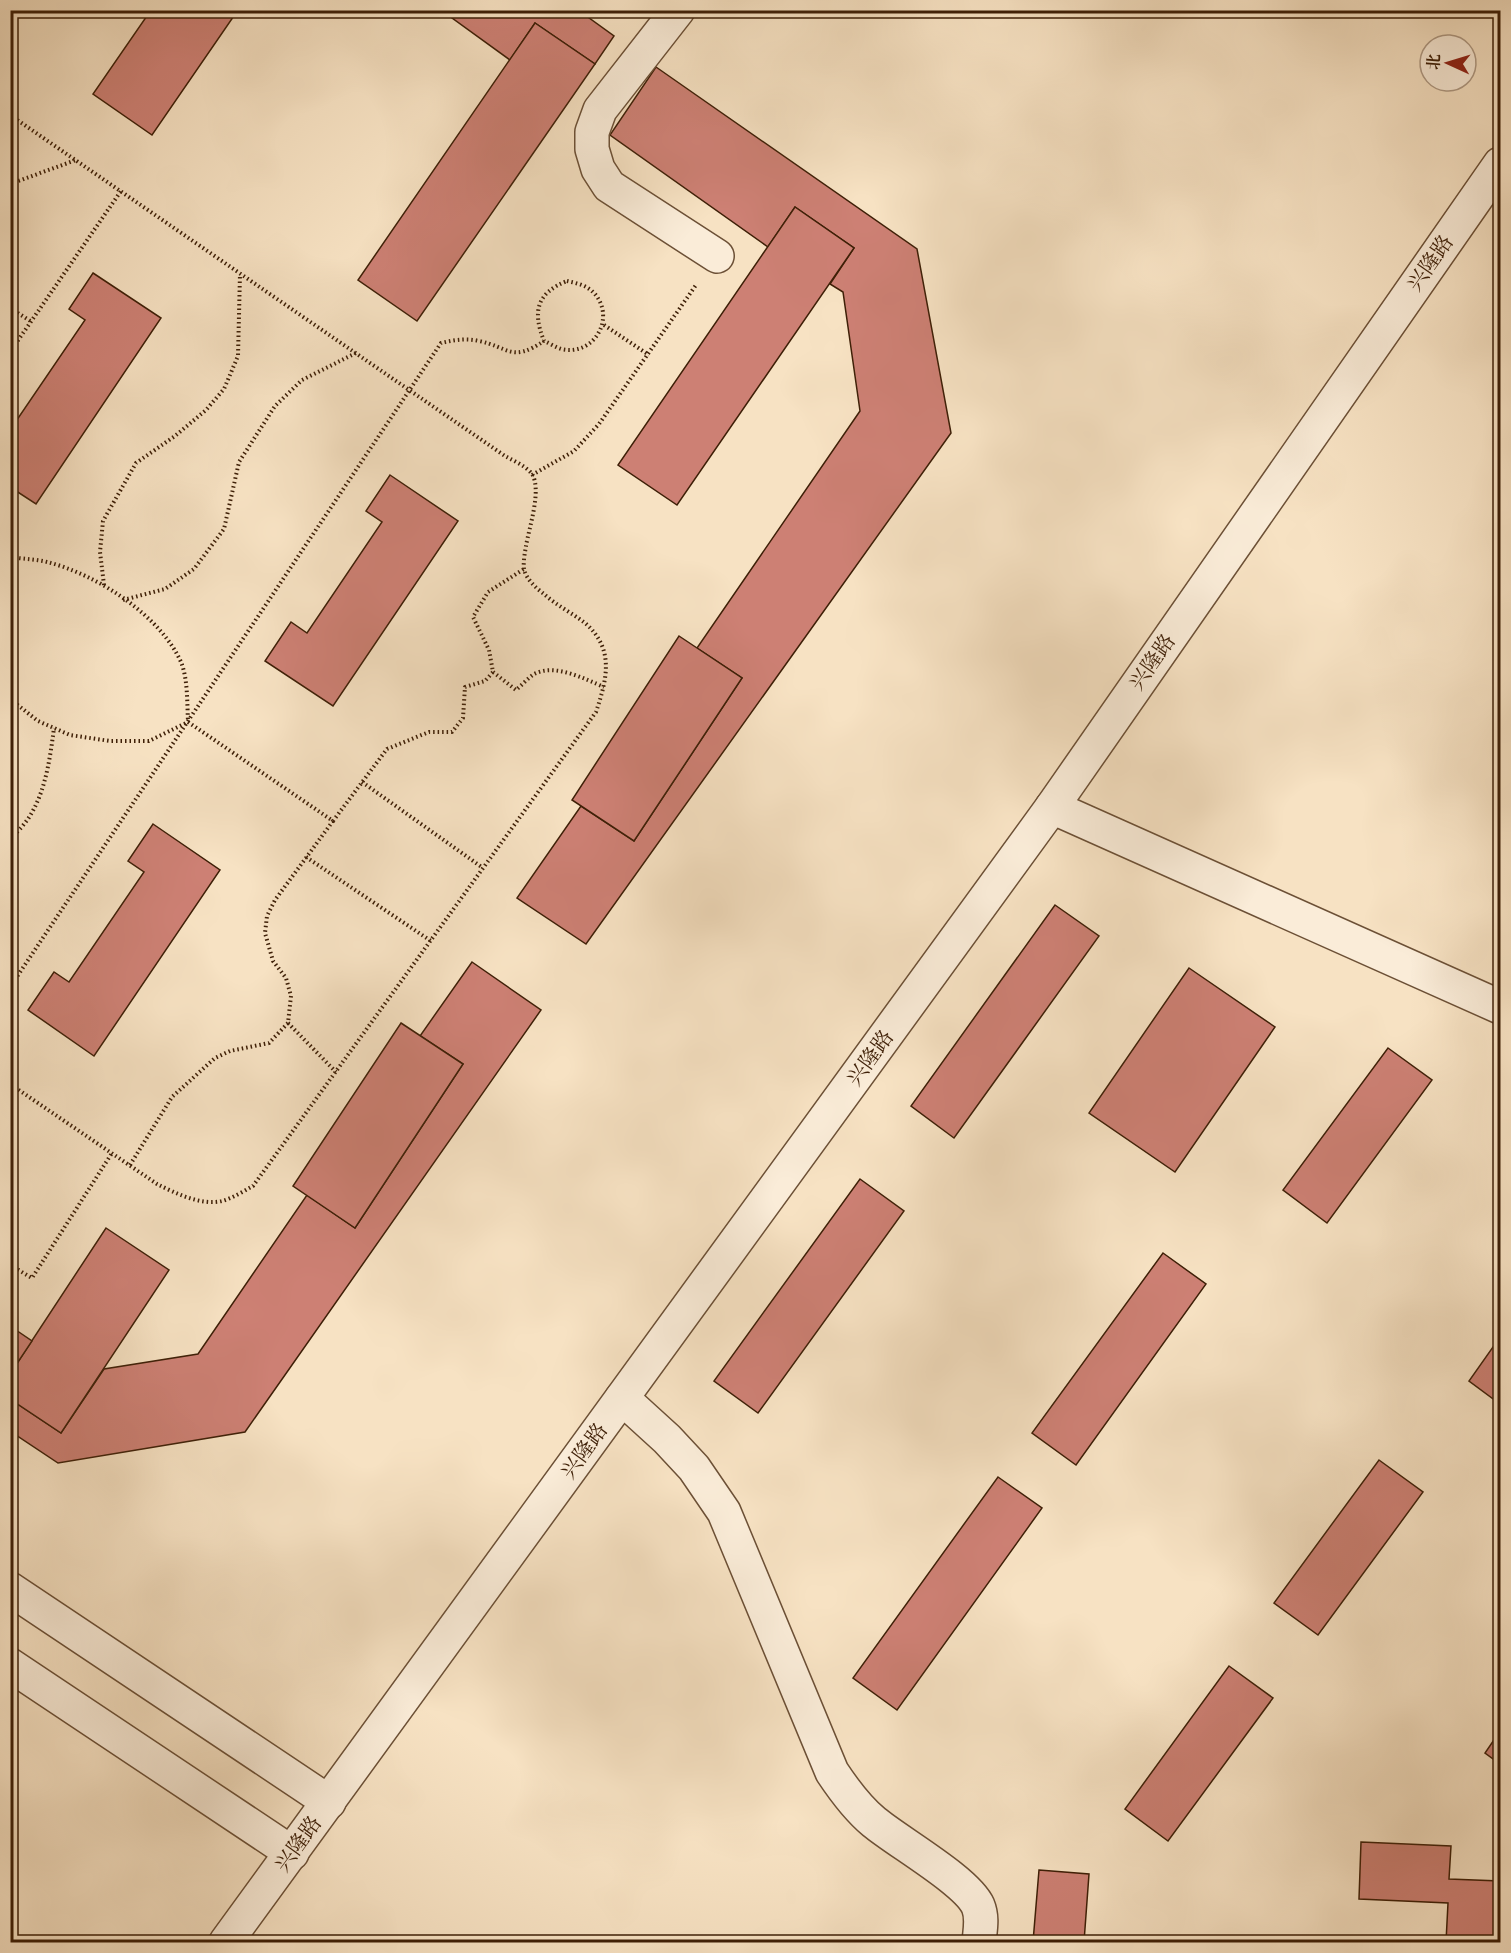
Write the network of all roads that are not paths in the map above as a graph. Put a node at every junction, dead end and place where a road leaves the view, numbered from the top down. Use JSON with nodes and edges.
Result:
{"nodes":[{"id":1,"x":678,"y":10,"type":"edge"},
{"id":2,"x":1500,"y":164,"type":"edge"},
{"id":3,"x":717,"y":256,"type":"road end"},
{"id":4,"x":1052,"y":807,"type":"junction"},
{"id":5,"x":1500,"y":1007,"type":"edge"},
{"id":6,"x":622,"y":1398,"type":"junction"},
{"id":7,"x":10,"y":1589,"type":"edge"},
{"id":8,"x":10,"y":1665,"type":"edge"},
{"id":9,"x":329,"y":1802,"type":"junction"},
{"id":10,"x":292,"y":1853,"type":"junction"},
{"id":11,"x":226,"y":1942,"type":"edge"},
{"id":12,"x":978,"y":1942,"type":"edge"}],
"edges":[{"from":1,"to":3,"type":"street"},
{"from":2,"to":4,"type":"street","name":"兴隆路"},
{"from":4,"to":5,"type":"street"},
{"from":4,"to":6,"type":"street","name":"兴隆路"},
{"from":6,"to":9,"type":"street","name":"兴隆路"},
{"from":6,"to":12,"type":"street"},
{"from":7,"to":9,"type":"street"},
{"from":8,"to":10,"type":"street"},
{"from":9,"to":10,"type":"street","name":"兴隆路"},
{"from":10,"to":11,"type":"street","name":"兴隆路"}]}
